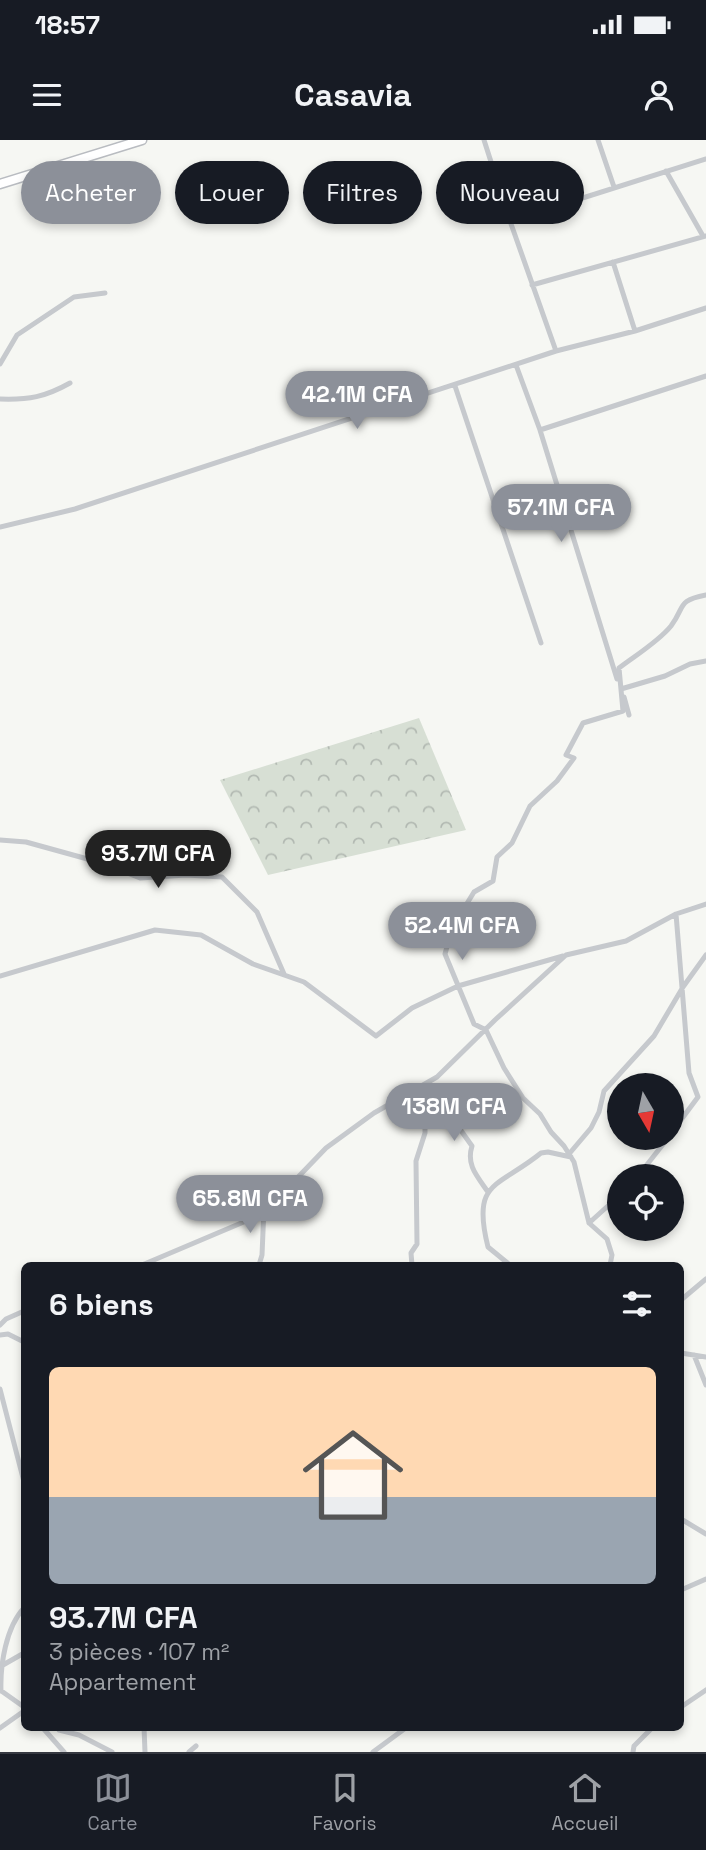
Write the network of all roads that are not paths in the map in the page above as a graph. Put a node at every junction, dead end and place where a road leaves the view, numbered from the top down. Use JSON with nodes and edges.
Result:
{"nodes":[{"id":1,"x":142,"y":140,"type":"edge"},
{"id":2,"x":484,"y":140,"type":"edge"},
{"id":3,"x":598,"y":140,"type":"edge"},
{"id":4,"x":706,"y":159,"type":"edge"},
{"id":5,"x":491,"y":161,"type":"edge"},
{"id":6,"x":666,"y":172,"type":"junction"},
{"id":7,"x":0,"y":184,"type":"edge"},
{"id":8,"x":614,"y":187,"type":"junction"},
{"id":9,"x":584,"y":197,"type":"edge"},
{"id":10,"x":511,"y":224,"type":"edge"},
{"id":11,"x":705,"y":236,"type":"edge"},
{"id":12,"x":613,"y":262,"type":"junction"},
{"id":13,"x":532,"y":285,"type":"junction"},
{"id":14,"x":105,"y":293,"type":"dead end"},
{"id":15,"x":706,"y":308,"type":"edge"},
{"id":16,"x":635,"y":331,"type":"junction"},
{"id":17,"x":556,"y":351,"type":"junction"},
{"id":18,"x":0,"y":364,"type":"edge"},
{"id":19,"x":516,"y":365,"type":"junction"},
{"id":20,"x":706,"y":376,"type":"edge"},
{"id":21,"x":70,"y":383,"type":"dead end"},
{"id":22,"x":455,"y":386,"type":"junction"},
{"id":23,"x":0,"y":399,"type":"edge"},
{"id":24,"x":540,"y":430,"type":"junction"},
{"id":25,"x":0,"y":527,"type":"edge"},
{"id":26,"x":706,"y":595,"type":"edge"},
{"id":27,"x":541,"y":643,"type":"dead end"},
{"id":28,"x":706,"y":661,"type":"edge"},
{"id":29,"x":620,"y":688,"type":"junction"},
{"id":30,"x":629,"y":715,"type":"dead end"},
{"id":31,"x":0,"y":840,"type":"edge"},
{"id":32,"x":706,"y":904,"type":"edge"},
{"id":33,"x":676,"y":914,"type":"junction"},
{"id":34,"x":566,"y":955,"type":"junction"},
{"id":35,"x":706,"y":955,"type":"edge"},
{"id":36,"x":284,"y":974,"type":"junction"},
{"id":37,"x":0,"y":976,"type":"edge"},
{"id":38,"x":458,"y":986,"type":"junction"},
{"id":39,"x":682,"y":987,"type":"junction"},
{"id":40,"x":486,"y":1030,"type":"junction"},
{"id":41,"x":427,"y":1083,"type":"junction"},
{"id":42,"x":434,"y":1092,"type":"junction"},
{"id":43,"x":684,"y":1116,"type":"edge"},
{"id":44,"x":659,"y":1150,"type":"edge"},
{"id":45,"x":570,"y":1155,"type":"junction"},
{"id":46,"x":647,"y":1164,"type":"edge"},
{"id":47,"x":488,"y":1192,"type":"junction"},
{"id":48,"x":607,"y":1207,"type":"edge"},
{"id":49,"x":264,"y":1208,"type":"junction"},
{"id":50,"x":589,"y":1223,"type":"junction"},
{"id":51,"x":151,"y":1262,"type":"edge"},
{"id":52,"x":260,"y":1262,"type":"edge"},
{"id":53,"x":412,"y":1262,"type":"edge"},
{"id":54,"x":506,"y":1262,"type":"edge"},
{"id":55,"x":611,"y":1262,"type":"edge"},
{"id":56,"x":706,"y":1279,"type":"edge"},
{"id":57,"x":684,"y":1297,"type":"edge"},
{"id":58,"x":21,"y":1312,"type":"edge"},
{"id":59,"x":0,"y":1325,"type":"edge"},
{"id":60,"x":0,"y":1335,"type":"edge"},
{"id":61,"x":21,"y":1340,"type":"edge"},
{"id":62,"x":684,"y":1353,"type":"edge"},
{"id":63,"x":694,"y":1355,"type":"junction"},
{"id":64,"x":706,"y":1357,"type":"edge"},
{"id":65,"x":706,"y":1385,"type":"edge"},
{"id":66,"x":0,"y":1389,"type":"edge"},
{"id":67,"x":21,"y":1470,"type":"edge"},
{"id":68,"x":684,"y":1521,"type":"edge"},
{"id":69,"x":706,"y":1534,"type":"edge"},
{"id":70,"x":706,"y":1578,"type":"edge"},
{"id":71,"x":684,"y":1589,"type":"edge"},
{"id":72,"x":21,"y":1611,"type":"edge"},
{"id":73,"x":21,"y":1655,"type":"edge"},
{"id":74,"x":2,"y":1665,"type":"junction"},
{"id":75,"x":706,"y":1690,"type":"edge"},
{"id":76,"x":1,"y":1691,"type":"edge"},
{"id":77,"x":684,"y":1705,"type":"edge"},
{"id":78,"x":21,"y":1707,"type":"edge"},
{"id":79,"x":21,"y":1711,"type":"edge"},
{"id":80,"x":0,"y":1728,"type":"edge"},
{"id":81,"x":46,"y":1731,"type":"edge"},
{"id":82,"x":63,"y":1731,"type":"edge"},
{"id":83,"x":144,"y":1731,"type":"edge"},
{"id":84,"x":402,"y":1731,"type":"edge"},
{"id":85,"x":649,"y":1731,"type":"edge"},
{"id":86,"x":196,"y":1746,"type":"dead end"},
{"id":87,"x":64,"y":1752,"type":"edge"},
{"id":88,"x":112,"y":1752,"type":"edge"},
{"id":89,"x":145,"y":1752,"type":"edge"},
{"id":90,"x":189,"y":1752,"type":"edge"},
{"id":91,"x":373,"y":1752,"type":"edge"},
{"id":92,"x":633,"y":1752,"type":"edge"}],
"edges":[{"from":1,"to":7,"type":"main road"},
{"from":2,"to":5,"type":"street"},
{"from":3,"to":8,"type":"street"},
{"from":4,"to":6,"type":"street"},
{"from":6,"to":8,"type":"street"},
{"from":6,"to":11,"type":"street"},
{"from":8,"to":9,"type":"street"},
{"from":10,"to":13,"type":"street"},
{"from":11,"to":12,"type":"street"},
{"from":12,"to":13,"type":"street"},
{"from":12,"to":16,"type":"street"},
{"from":13,"to":17,"type":"street"},
{"from":14,"to":18,"type":"street"},
{"from":15,"to":16,"type":"street"},
{"from":16,"to":17,"type":"street"},
{"from":17,"to":19,"type":"street"},
{"from":19,"to":22,"type":"street"},
{"from":19,"to":24,"type":"street"},
{"from":20,"to":24,"type":"street"},
{"from":21,"to":23,"type":"street"},
{"from":22,"to":25,"type":"street"},
{"from":22,"to":27,"type":"street"},
{"from":24,"to":29,"type":"street"},
{"from":26,"to":29,"type":"street"},
{"from":28,"to":29,"type":"street"},
{"from":29,"to":30,"type":"street"},
{"from":29,"to":38,"type":"street"},
{"from":31,"to":36,"type":"street"},
{"from":32,"to":33,"type":"street"},
{"from":33,"to":34,"type":"street"},
{"from":33,"to":39,"type":"street"},
{"from":34,"to":38,"type":"street"},
{"from":34,"to":40,"type":"street"},
{"from":35,"to":39,"type":"street"},
{"from":36,"to":37,"type":"street"},
{"from":36,"to":38,"type":"street"},
{"from":38,"to":40,"type":"street"},
{"from":39,"to":43,"type":"street"},
{"from":39,"to":45,"type":"street"},
{"from":40,"to":41,"type":"street"},
{"from":40,"to":45,"type":"street"},
{"from":41,"to":42,"type":"street"},
{"from":41,"to":49,"type":"street"},
{"from":42,"to":47,"type":"street"},
{"from":42,"to":53,"type":"street"},
{"from":44,"to":46,"type":"street"},
{"from":45,"to":47,"type":"street"},
{"from":45,"to":50,"type":"street"},
{"from":47,"to":54,"type":"street"},
{"from":48,"to":50,"type":"street"},
{"from":49,"to":51,"type":"street"},
{"from":49,"to":52,"type":"street"},
{"from":50,"to":55,"type":"street"},
{"from":56,"to":57,"type":"street"},
{"from":58,"to":59,"type":"street"},
{"from":60,"to":61,"type":"street"},
{"from":62,"to":63,"type":"street"},
{"from":63,"to":64,"type":"street"},
{"from":63,"to":65,"type":"street"},
{"from":66,"to":67,"type":"street"},
{"from":68,"to":69,"type":"street"},
{"from":70,"to":71,"type":"street"},
{"from":72,"to":74,"type":"street"},
{"from":73,"to":74,"type":"street"},
{"from":74,"to":76,"type":"street"},
{"from":75,"to":77,"type":"street"},
{"from":76,"to":78,"type":"street"},
{"from":79,"to":80,"type":"street"},
{"from":81,"to":87,"type":"street"},
{"from":82,"to":88,"type":"street"},
{"from":83,"to":89,"type":"street"},
{"from":84,"to":91,"type":"street"},
{"from":85,"to":92,"type":"street"},
{"from":86,"to":90,"type":"street"}]}
